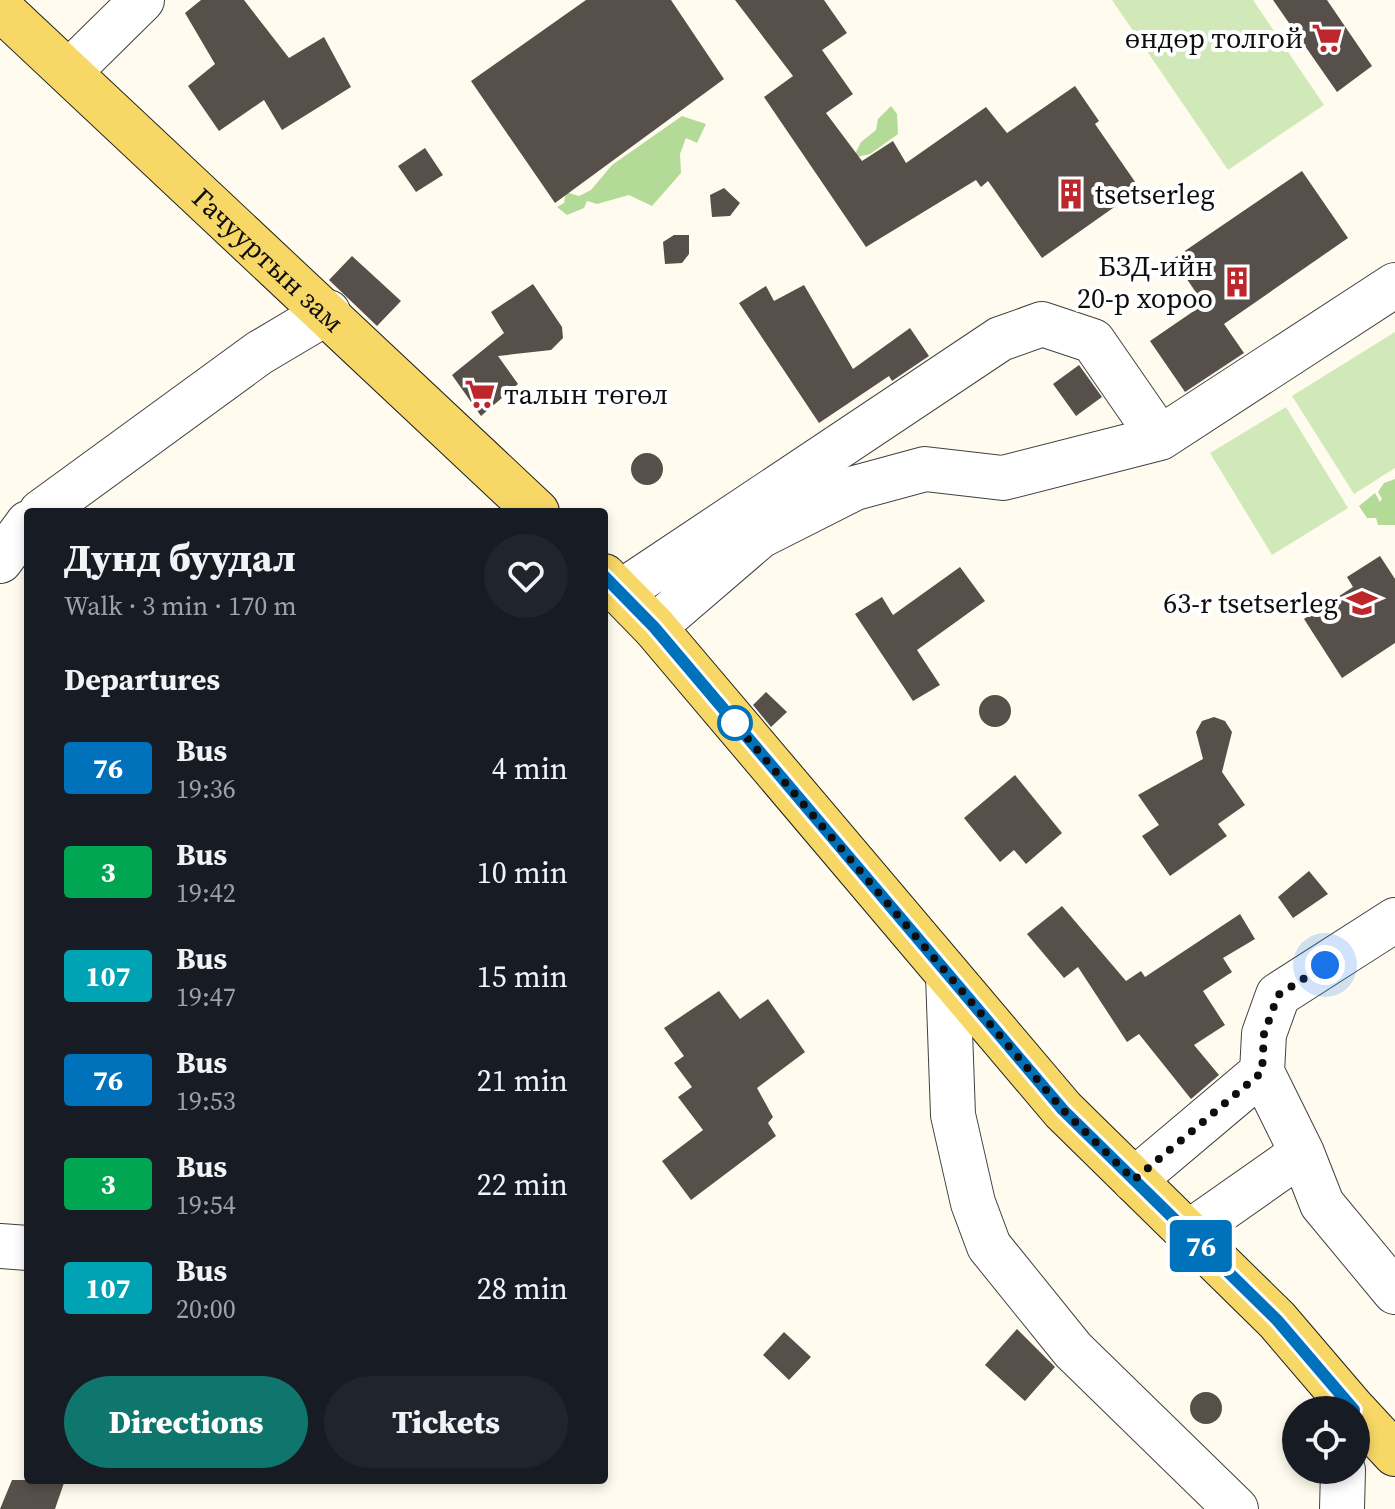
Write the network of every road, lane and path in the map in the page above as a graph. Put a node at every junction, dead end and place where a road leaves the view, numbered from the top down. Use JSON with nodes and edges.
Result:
{"nodes":[{"id":1,"x":142,"y":0,"type":"edge"},
{"id":2,"x":0,"y":8,"type":"edge"},
{"id":3,"x":69,"y":72,"type":"junction"},
{"id":4,"x":1395,"y":285,"type":"edge"},
{"id":5,"x":328,"y":312,"type":"junction"},
{"id":6,"x":1160,"y":438,"type":"junction"},
{"id":7,"x":46,"y":508,"type":"edge"},
{"id":8,"x":533,"y":508,"type":"edge"},
{"id":9,"x":24,"y":528,"type":"edge"},
{"id":10,"x":0,"y":561,"type":"edge"},
{"id":11,"x":612,"y":584,"type":"edge"},
{"id":12,"x":654,"y":627,"type":"junction"},
{"id":13,"x":1395,"y":920,"type":"edge"},
{"id":14,"x":948,"y":975,"type":"junction"},
{"id":15,"x":1262,"y":1072,"type":"junction"},
{"id":16,"x":1302,"y":1153,"type":"junction"},
{"id":17,"x":1134,"y":1180,"type":"junction"},
{"id":18,"x":1188,"y":1233,"type":"junction"},
{"id":19,"x":0,"y":1246,"type":"edge"},
{"id":20,"x":24,"y":1248,"type":"edge"},
{"id":21,"x":1395,"y":1292,"type":"edge"},
{"id":22,"x":1340,"y":1396,"type":"edge"},
{"id":23,"x":1370,"y":1428,"type":"edge"},
{"id":24,"x":1395,"y":1454,"type":"edge"},
{"id":25,"x":1343,"y":1484,"type":"edge"},
{"id":26,"x":1236,"y":1509,"type":"edge"},
{"id":27,"x":1342,"y":1509,"type":"edge"}],
"edges":[{"from":1,"to":3,"type":"street"},
{"from":2,"to":3,"type":"main road","name":"Гачууртын зам"},
{"from":3,"to":5,"type":"main road","name":"Гачууртын зам"},
{"from":4,"to":6,"type":"street"},
{"from":5,"to":7,"type":"street"},
{"from":5,"to":8,"type":"main road","name":"Гачууртын зам"},
{"from":6,"to":11,"type":"street"},
{"from":6,"to":12,"type":"street"},
{"from":9,"to":10,"type":"street"},
{"from":11,"to":12,"type":"main road"},
{"from":12,"to":14,"type":"main road"},
{"from":13,"to":15,"type":"street"},
{"from":14,"to":17,"type":"main road"},
{"from":14,"to":26,"type":"street"},
{"from":15,"to":16,"type":"street"},
{"from":15,"to":17,"type":"street"},
{"from":16,"to":18,"type":"street"},
{"from":16,"to":21,"type":"street"},
{"from":17,"to":18,"type":"main road"},
{"from":18,"to":22,"type":"main road"},
{"from":19,"to":20,"type":"street"},
{"from":23,"to":24,"type":"main road"},
{"from":25,"to":27,"type":"street"}]}
